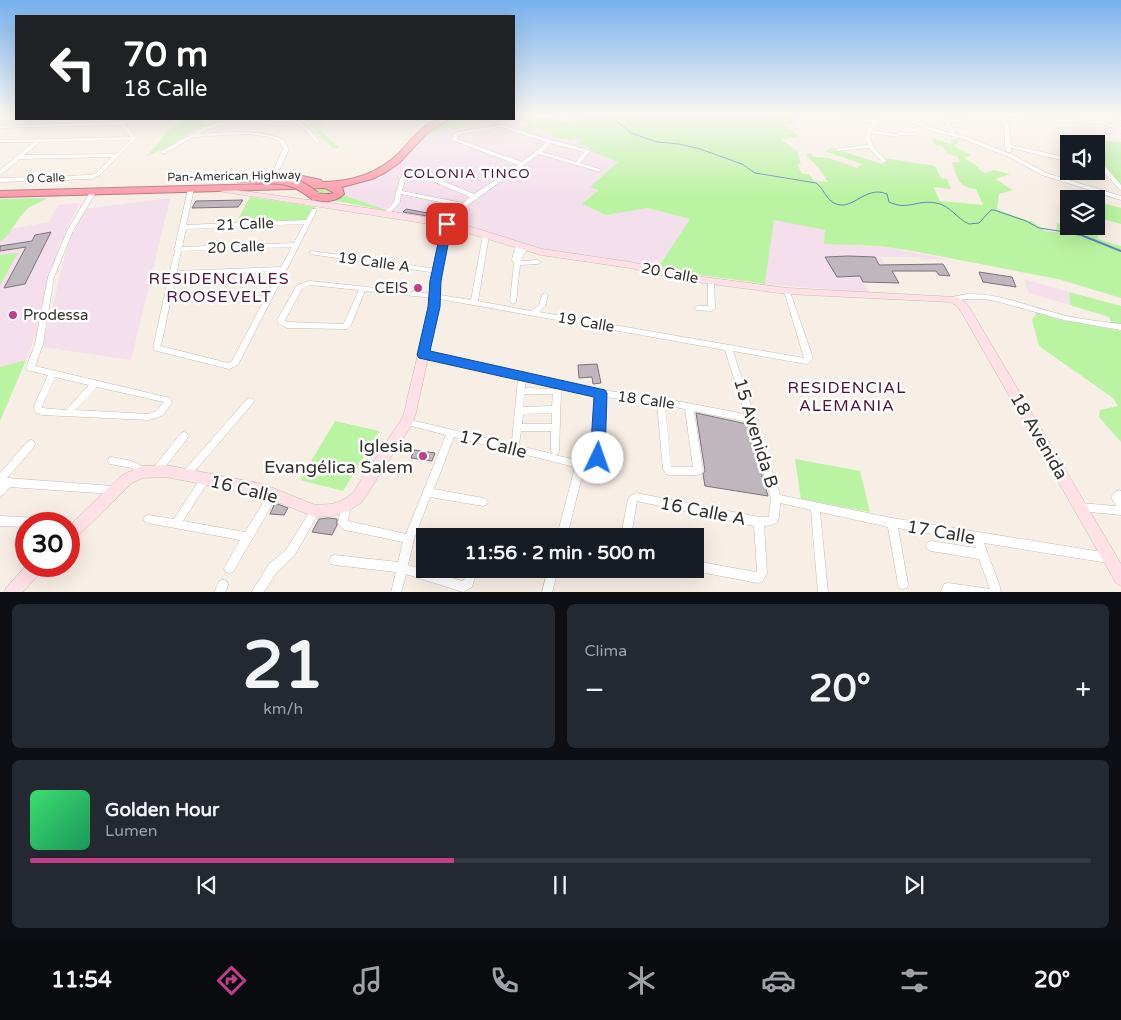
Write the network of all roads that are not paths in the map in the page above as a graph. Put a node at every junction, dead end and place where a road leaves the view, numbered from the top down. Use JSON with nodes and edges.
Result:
{"nodes":[{"id":1,"x":38,"y":142,"type":"edge"},
{"id":2,"x":131,"y":142,"type":"edge"},
{"id":3,"x":183,"y":142,"type":"edge"},
{"id":4,"x":282,"y":142,"type":"edge"},
{"id":5,"x":408,"y":142,"type":"edge"},
{"id":6,"x":414,"y":142,"type":"edge"},
{"id":7,"x":460,"y":142,"type":"edge"},
{"id":8,"x":547,"y":142,"type":"edge"},
{"id":9,"x":554,"y":142,"type":"edge"},
{"id":10,"x":870,"y":142,"type":"edge"},
{"id":11,"x":972,"y":142,"type":"edge"},
{"id":12,"x":1008,"y":142,"type":"edge"},
{"id":13,"x":871,"y":146,"type":"junction"},
{"id":14,"x":1008,"y":146,"type":"junction"},
{"id":15,"x":839,"y":150,"type":"dead end"},
{"id":16,"x":163,"y":152,"type":"dead end"},
{"id":17,"x":537,"y":152,"type":"junction"},
{"id":18,"x":118,"y":155,"type":"junction"},
{"id":19,"x":1011,"y":156,"type":"junction"},
{"id":20,"x":20,"y":157,"type":"junction"},
{"id":21,"x":1060,"y":158,"type":"edge"},
{"id":22,"x":884,"y":161,"type":"dead end"},
{"id":23,"x":521,"y":164,"type":"junction"},
{"id":24,"x":576,"y":164,"type":"junction"},
{"id":25,"x":1105,"y":169,"type":"edge"},
{"id":26,"x":599,"y":170,"type":"dead end"},
{"id":27,"x":0,"y":173,"type":"edge"},
{"id":28,"x":274,"y":176,"type":"junction"},
{"id":29,"x":237,"y":179,"type":"junction"},
{"id":30,"x":0,"y":180,"type":"edge"},
{"id":31,"x":220,"y":185,"type":"junction"},
{"id":32,"x":0,"y":188,"type":"edge"},
{"id":33,"x":1121,"y":188,"type":"edge"},
{"id":34,"x":191,"y":189,"type":"junction"},
{"id":35,"x":316,"y":190,"type":"junction"},
{"id":36,"x":93,"y":192,"type":"junction"},
{"id":37,"x":398,"y":192,"type":"junction"},
{"id":38,"x":0,"y":194,"type":"edge"},
{"id":39,"x":1121,"y":197,"type":"edge"},
{"id":40,"x":475,"y":198,"type":"junction"},
{"id":41,"x":338,"y":204,"type":"junction"},
{"id":42,"x":465,"y":205,"type":"junction"},
{"id":43,"x":314,"y":210,"type":"dead end"},
{"id":44,"x":391,"y":213,"type":"junction"},
{"id":45,"x":307,"y":222,"type":"junction"},
{"id":46,"x":447,"y":224,"type":"junction"},
{"id":47,"x":182,"y":227,"type":"junction"},
{"id":48,"x":486,"y":235,"type":"junction"},
{"id":49,"x":295,"y":245,"type":"junction"},
{"id":50,"x":521,"y":247,"type":"junction"},
{"id":51,"x":177,"y":250,"type":"junction"},
{"id":52,"x":312,"y":253,"type":"dead end"},
{"id":53,"x":538,"y":262,"type":"dead end"},
{"id":54,"x":518,"y":263,"type":"junction"},
{"id":55,"x":282,"y":269,"type":"junction"},
{"id":56,"x":437,"y":271,"type":"junction"},
{"id":57,"x":172,"y":273,"type":"junction"},
{"id":58,"x":711,"y":281,"type":"junction"},
{"id":59,"x":363,"y":289,"type":"junction"},
{"id":60,"x":787,"y":291,"type":"junction"},
{"id":61,"x":545,"y":295,"type":"dead end"},
{"id":62,"x":434,"y":296,"type":"junction"},
{"id":63,"x":267,"y":298,"type":"junction"},
{"id":64,"x":952,"y":299,"type":"junction"},
{"id":65,"x":166,"y":301,"type":"junction"},
{"id":66,"x":513,"y":302,"type":"dead end"},
{"id":67,"x":474,"y":303,"type":"junction"},
{"id":68,"x":698,"y":308,"type":"dead end"},
{"id":69,"x":533,"y":313,"type":"junction"},
{"id":70,"x":1121,"y":327,"type":"edge"},
{"id":71,"x":728,"y":347,"type":"junction"},
{"id":72,"x":424,"y":355,"type":"junction"},
{"id":73,"x":53,"y":373,"type":"junction"},
{"id":74,"x":522,"y":375,"type":"junction"},
{"id":75,"x":95,"y":382,"type":"junction"},
{"id":76,"x":520,"y":391,"type":"junction"},
{"id":77,"x":601,"y":393,"type":"junction"},
{"id":78,"x":250,"y":401,"type":"dead end"},
{"id":79,"x":661,"y":401,"type":"junction"},
{"id":80,"x":689,"y":406,"type":"junction"},
{"id":81,"x":557,"y":409,"type":"junction"},
{"id":82,"x":518,"y":410,"type":"junction"},
{"id":83,"x":67,"y":414,"type":"junction"},
{"id":84,"x":751,"y":419,"type":"junction"},
{"id":85,"x":406,"y":422,"type":"junction"},
{"id":86,"x":556,"y":427,"type":"junction"},
{"id":87,"x":517,"y":428,"type":"junction"},
{"id":88,"x":451,"y":433,"type":"junction"},
{"id":89,"x":184,"y":436,"type":"dead end"},
{"id":90,"x":516,"y":442,"type":"dead end"},
{"id":91,"x":31,"y":444,"type":"dead end"},
{"id":92,"x":555,"y":451,"type":"dead end"},
{"id":93,"x":598,"y":458,"type":"dead end"},
{"id":94,"x":112,"y":461,"type":"dead end"},
{"id":95,"x":157,"y":470,"type":"junction"},
{"id":96,"x":142,"y":472,"type":"junction"},
{"id":97,"x":186,"y":475,"type":"junction"},
{"id":98,"x":205,"y":479,"type":"junction"},
{"id":99,"x":3,"y":481,"type":"edge"},
{"id":100,"x":113,"y":490,"type":"junction"},
{"id":101,"x":0,"y":492,"type":"edge"},
{"id":102,"x":428,"y":492,"type":"junction"},
{"id":103,"x":274,"y":494,"type":"junction"},
{"id":104,"x":1120,"y":496,"type":"edge"},
{"id":105,"x":776,"y":498,"type":"junction"},
{"id":106,"x":484,"y":502,"type":"dead end"},
{"id":107,"x":1121,"y":505,"type":"edge"},
{"id":108,"x":345,"y":506,"type":"junction"},
{"id":109,"x":815,"y":506,"type":"junction"},
{"id":110,"x":1082,"y":509,"type":"junction"},
{"id":111,"x":315,"y":511,"type":"junction"},
{"id":112,"x":1121,"y":511,"type":"edge"},
{"id":113,"x":1121,"y":515,"type":"edge"},
{"id":114,"x":148,"y":519,"type":"dead end"},
{"id":115,"x":0,"y":521,"type":"edge"},
{"id":116,"x":80,"y":521,"type":"edge"},
{"id":117,"x":773,"y":521,"type":"joint"},
{"id":118,"x":15,"y":522,"type":"edge"},
{"id":119,"x":759,"y":522,"type":"junction"},
{"id":120,"x":892,"y":523,"type":"junction"},
{"id":121,"x":176,"y":524,"type":"junction"},
{"id":122,"x":564,"y":528,"type":"edge"},
{"id":123,"x":628,"y":528,"type":"edge"},
{"id":124,"x":248,"y":537,"type":"junction"},
{"id":125,"x":977,"y":538,"type":"junction"},
{"id":126,"x":409,"y":539,"type":"junction"},
{"id":127,"x":931,"y":546,"type":"dead end"},
{"id":128,"x":982,"y":554,"type":"junction"},
{"id":129,"x":1108,"y":558,"type":"junction"},
{"id":130,"x":335,"y":560,"type":"dead end"},
{"id":131,"x":229,"y":568,"type":"dead end"},
{"id":132,"x":402,"y":568,"type":"junction"},
{"id":133,"x":704,"y":568,"type":"edge"},
{"id":134,"x":416,"y":572,"type":"edge"},
{"id":135,"x":28,"y":577,"type":"edge"},
{"id":136,"x":434,"y":578,"type":"edge"},
{"id":137,"x":469,"y":578,"type":"edge"},
{"id":138,"x":551,"y":578,"type":"edge"},
{"id":139,"x":1121,"y":578,"type":"edge"},
{"id":140,"x":903,"y":584,"type":"dead end"},
{"id":141,"x":16,"y":591,"type":"edge"},
{"id":142,"x":256,"y":592,"type":"edge"},
{"id":143,"x":396,"y":592,"type":"edge"},
{"id":144,"x":547,"y":592,"type":"edge"},
{"id":145,"x":823,"y":592,"type":"edge"},
{"id":146,"x":946,"y":592,"type":"edge"},
{"id":147,"x":992,"y":592,"type":"edge"}],
"edges":[{"from":1,"to":20,"type":"street"},
{"from":2,"to":18,"type":"street"},
{"from":3,"to":16,"type":"street"},
{"from":4,"to":28,"type":"street"},
{"from":5,"to":35,"type":"highway","name":"Pan-American Highway"},
{"from":6,"to":35,"type":"highway"},
{"from":7,"to":23,"type":"street"},
{"from":8,"to":17,"type":"street"},
{"from":9,"to":24,"type":"street"},
{"from":10,"to":13,"type":"street"},
{"from":11,"to":19,"type":"street"},
{"from":12,"to":14,"type":"street"},
{"from":13,"to":15,"type":"street"},
{"from":13,"to":22,"type":"street"},
{"from":14,"to":19,"type":"street"},
{"from":14,"to":21,"type":"street"},
{"from":17,"to":23,"type":"street"},
{"from":17,"to":24,"type":"street"},
{"from":18,"to":20,"type":"street"},
{"from":18,"to":30,"type":"street","name":"0 Calle"},
{"from":19,"to":39,"type":"street"},
{"from":20,"to":27,"type":"street"},
{"from":23,"to":40,"type":"street"},
{"from":24,"to":26,"type":"street"},
{"from":25,"to":33,"type":"street"},
{"from":28,"to":29,"type":"highway"},
{"from":28,"to":35,"type":"highway"},
{"from":29,"to":31,"type":"highway"},
{"from":29,"to":35,"type":"highway","bridge":true},
{"from":31,"to":32,"type":"highway","name":"Pan-American Highway"},
{"from":31,"to":34,"type":"highway","name":"Pan-American Highway"},
{"from":31,"to":35,"type":"highway","name":"Pan-American Highway"},
{"from":31,"to":44,"type":"main road","name":"20 Calle"},
{"from":34,"to":36,"type":"highway","name":"Pan-American Highway"},
{"from":34,"to":47,"type":"street"},
{"from":35,"to":41,"type":"highway"},
{"from":35,"to":41,"type":"main road","name":"20 Calle"},
{"from":36,"to":38,"type":"highway","name":"Pan-American Highway"},
{"from":36,"to":73,"type":"street"},
{"from":37,"to":40,"type":"street"},
{"from":37,"to":42,"type":"street"},
{"from":37,"to":44,"type":"street"},
{"from":40,"to":42,"type":"street"},
{"from":41,"to":44,"type":"main road","name":"20 Calle"},
{"from":42,"to":46,"type":"street"},
{"from":43,"to":45,"type":"street"},
{"from":44,"to":46,"type":"main road","name":"20 Calle"},
{"from":45,"to":47,"type":"street","name":"21 Calle"},
{"from":45,"to":49,"type":"street"},
{"from":46,"to":48,"type":"main road","name":"20 Calle"},
{"from":46,"to":56,"type":"main road"},
{"from":47,"to":51,"type":"street"},
{"from":48,"to":50,"type":"main road","name":"20 Calle"},
{"from":48,"to":67,"type":"street"},
{"from":49,"to":51,"type":"street","name":"20 Calle"},
{"from":49,"to":55,"type":"street"},
{"from":50,"to":54,"type":"street"},
{"from":50,"to":58,"type":"main road","name":"20 Calle"},
{"from":51,"to":57,"type":"street"},
{"from":52,"to":56,"type":"street","name":"19 Calle A"},
{"from":53,"to":54,"type":"street"},
{"from":54,"to":66,"type":"street"},
{"from":55,"to":57,"type":"street"},
{"from":55,"to":63,"type":"street"},
{"from":56,"to":62,"type":"main road"},
{"from":57,"to":65,"type":"street"},
{"from":58,"to":60,"type":"main road","name":"20 Calle"},
{"from":58,"to":68,"type":"street"},
{"from":59,"to":59,"type":"street","name":"19 Calle"},
{"from":59,"to":62,"type":"street","name":"19 Calle"},
{"from":60,"to":64,"type":"main road","name":"20 Calle"},
{"from":60,"to":71,"type":"street","name":"19 Calle"},
{"from":61,"to":69,"type":"street"},
{"from":62,"to":67,"type":"street","name":"19 Calle"},
{"from":62,"to":72,"type":"main road"},
{"from":63,"to":65,"type":"street"},
{"from":63,"to":65,"type":"street"},
{"from":64,"to":70,"type":"street"},
{"from":64,"to":110,"type":"main road","name":"18 Avenida"},
{"from":67,"to":69,"type":"street","name":"19 Calle"},
{"from":69,"to":71,"type":"street","name":"19 Calle"},
{"from":71,"to":84,"type":"street","name":"15 Avenida B"},
{"from":72,"to":74,"type":"street","name":"18 Calle"},
{"from":72,"to":85,"type":"main road"},
{"from":73,"to":75,"type":"street"},
{"from":73,"to":83,"type":"street"},
{"from":74,"to":76,"type":"street"},
{"from":74,"to":77,"type":"street","name":"18 Calle"},
{"from":75,"to":83,"type":"street"},
{"from":75,"to":83,"type":"street"},
{"from":76,"to":81,"type":"street"},
{"from":76,"to":82,"type":"street"},
{"from":77,"to":79,"type":"street","name":"18 Calle"},
{"from":77,"to":93,"type":"street"},
{"from":78,"to":97,"type":"street"},
{"from":79,"to":80,"type":"street","name":"18 Calle"},
{"from":79,"to":80,"type":"street"},
{"from":80,"to":84,"type":"street","name":"18 Calle"},
{"from":81,"to":82,"type":"street"},
{"from":81,"to":86,"type":"street"},
{"from":82,"to":87,"type":"street"},
{"from":84,"to":105,"type":"street","name":"15 Avenida B"},
{"from":85,"to":88,"type":"street","name":"17 Calle"},
{"from":85,"to":108,"type":"main road"},
{"from":86,"to":87,"type":"street"},
{"from":86,"to":92,"type":"street"},
{"from":87,"to":90,"type":"street"},
{"from":88,"to":102,"type":"street"},
{"from":88,"to":122,"type":"street","name":"17 Calle"},
{"from":89,"to":95,"type":"street"},
{"from":91,"to":99,"type":"street"},
{"from":94,"to":96,"type":"street"},
{"from":95,"to":96,"type":"main road","name":"16 Calle"},
{"from":95,"to":97,"type":"main road","name":"16 Calle"},
{"from":96,"to":100,"type":"main road"},
{"from":97,"to":98,"type":"main road","name":"16 Calle"},
{"from":98,"to":103,"type":"main road","name":"16 Calle"},
{"from":98,"to":121,"type":"street"},
{"from":99,"to":100,"type":"street"},
{"from":99,"to":101,"type":"street"},
{"from":100,"to":116,"type":"main road"},
{"from":102,"to":106,"type":"street"},
{"from":102,"to":126,"type":"street"},
{"from":103,"to":111,"type":"main road","name":"16 Calle"},
{"from":103,"to":124,"type":"street"},
{"from":104,"to":107,"type":"street"},
{"from":105,"to":109,"type":"street","name":"17 Calle"},
{"from":105,"to":117,"type":"street","name":"15 Avenida B"},
{"from":108,"to":111,"type":"main road"},
{"from":108,"to":126,"type":"street"},
{"from":109,"to":120,"type":"street","name":"17 Calle"},
{"from":109,"to":145,"type":"street"},
{"from":110,"to":112,"type":"street"},
{"from":110,"to":113,"type":"street"},
{"from":110,"to":129,"type":"main road","name":"18 Avenida"},
{"from":111,"to":142,"type":"street"},
{"from":114,"to":121,"type":"street"},
{"from":115,"to":118,"type":"street"},
{"from":117,"to":119,"type":"street","name":"16 Calle A"},
{"from":119,"to":123,"type":"street","name":"16 Calle A"},
{"from":119,"to":133,"type":"street"},
{"from":120,"to":125,"type":"street","name":"17 Calle"},
{"from":120,"to":140,"type":"street"},
{"from":121,"to":124,"type":"street"},
{"from":124,"to":131,"type":"street"},
{"from":125,"to":128,"type":"street"},
{"from":125,"to":129,"type":"street","name":"17 Calle"},
{"from":126,"to":132,"type":"street"},
{"from":127,"to":128,"type":"street"},
{"from":128,"to":147,"type":"street"},
{"from":129,"to":139,"type":"main road","name":"18 Avenida"},
{"from":130,"to":132,"type":"street"},
{"from":132,"to":134,"type":"street"},
{"from":132,"to":143,"type":"street"},
{"from":135,"to":141,"type":"main road"},
{"from":136,"to":137,"type":"street"},
{"from":138,"to":144,"type":"street"},
{"from":146,"to":147,"type":"street"}]}
